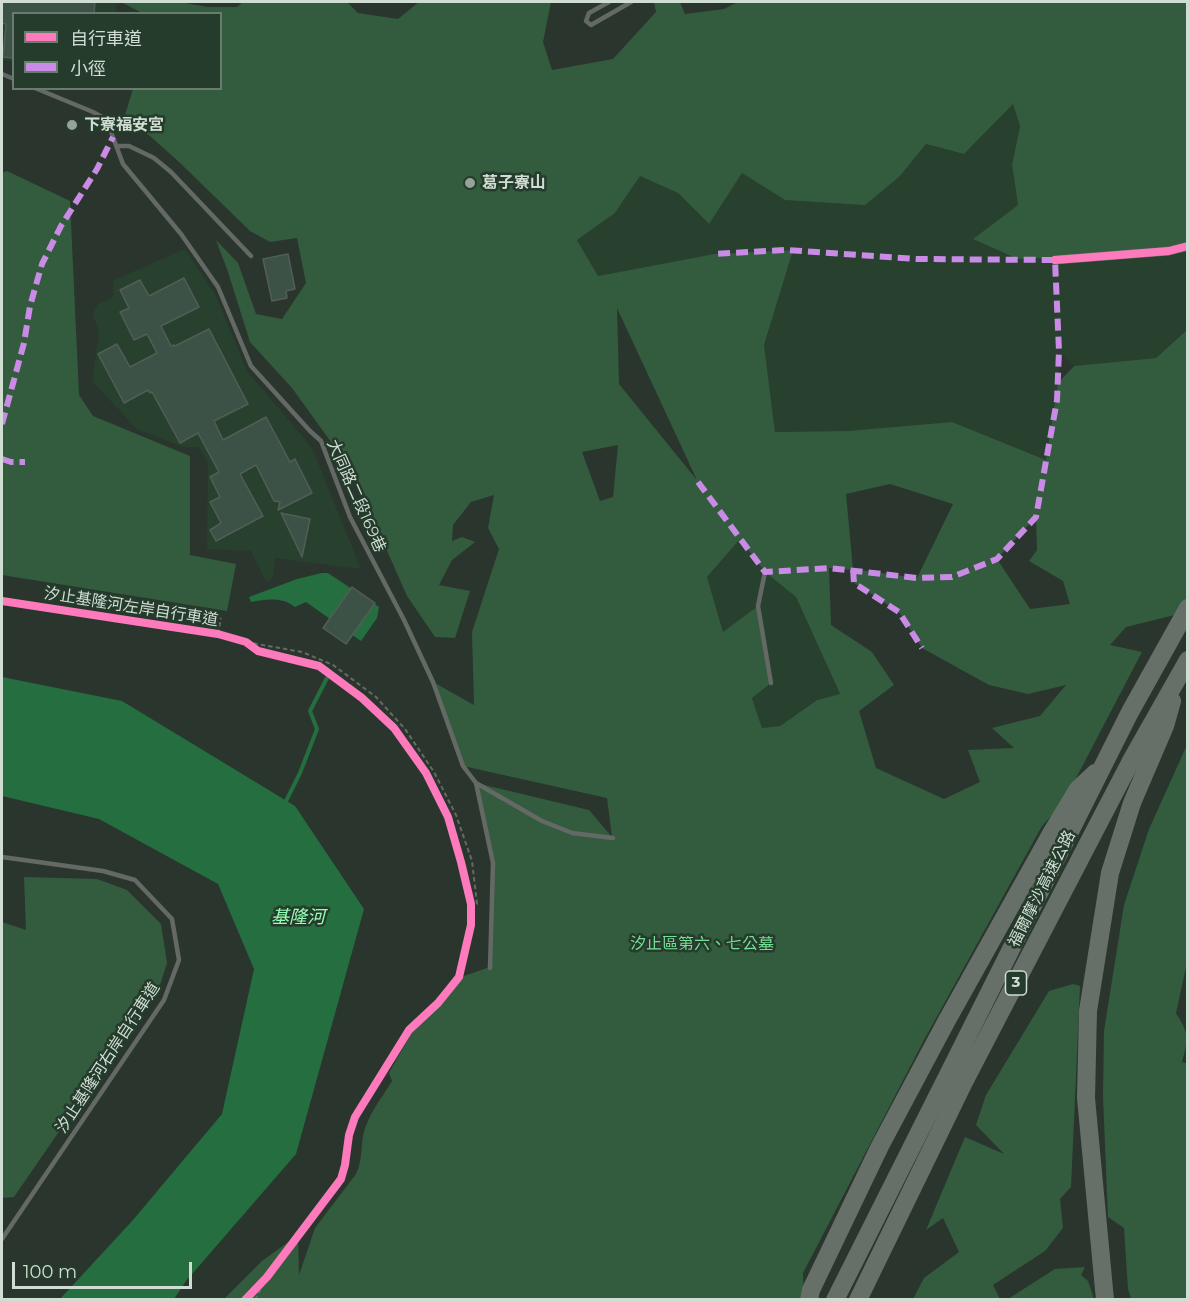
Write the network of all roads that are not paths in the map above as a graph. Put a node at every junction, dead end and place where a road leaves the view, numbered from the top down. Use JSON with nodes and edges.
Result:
{"nodes":[{"id":1,"x":609,"y":2,"type":"edge"},
{"id":2,"x":631,"y":2,"type":"edge"},
{"id":3,"x":40,"y":90,"type":"edge"},
{"id":4,"x":117,"y":146,"type":"junction"},
{"id":5,"x":1188,"y":246,"type":"edge"},
{"id":6,"x":251,"y":255,"type":"dead end"},
{"id":7,"x":1055,"y":260,"type":"dead end"},
{"id":8,"x":765,"y":572,"type":"dead end"},
{"id":9,"x":1188,"y":608,"type":"edge"},
{"id":10,"x":1184,"y":665,"type":"edge"},
{"id":11,"x":771,"y":683,"type":"dead end"},
{"id":12,"x":1105,"y":763,"type":"junction"},
{"id":13,"x":476,"y":783,"type":"junction"},
{"id":14,"x":613,"y":838,"type":"dead end"},
{"id":15,"x":2,"y":856,"type":"edge"},
{"id":16,"x":490,"y":968,"type":"dead end"},
{"id":17,"x":2,"y":1239,"type":"edge"},
{"id":18,"x":807,"y":1296,"type":"edge"},
{"id":19,"x":835,"y":1299,"type":"edge"},
{"id":20,"x":858,"y":1299,"type":"edge"},
{"id":21,"x":1105,"y":1299,"type":"edge"}],
"edges":[{"from":1,"to":2,"type":"lane"},
{"from":3,"to":4,"type":"lane","name":"大同路二段169巷"},
{"from":4,"to":6,"type":"lane"},
{"from":4,"to":13,"type":"lane","name":"大同路二段169巷"},
{"from":5,"to":7,"type":"street"},
{"from":8,"to":11,"type":"lane"},
{"from":9,"to":12,"type":"highway","name":"福爾摩沙高速公路","number":"3"},
{"from":10,"to":20,"type":"highway","name":"福爾摩沙高速公路","number":"3"},
{"from":10,"to":21,"type":"highway"},
{"from":12,"to":18,"type":"highway"},
{"from":12,"to":19,"type":"highway","name":"福爾摩沙高速公路","number":"3"},
{"from":13,"to":14,"type":"lane","name":"大同路二段169巷"},
{"from":13,"to":16,"type":"lane"},
{"from":15,"to":17,"type":"lane","name":"汐止基隆河右岸自行車道"}]}
